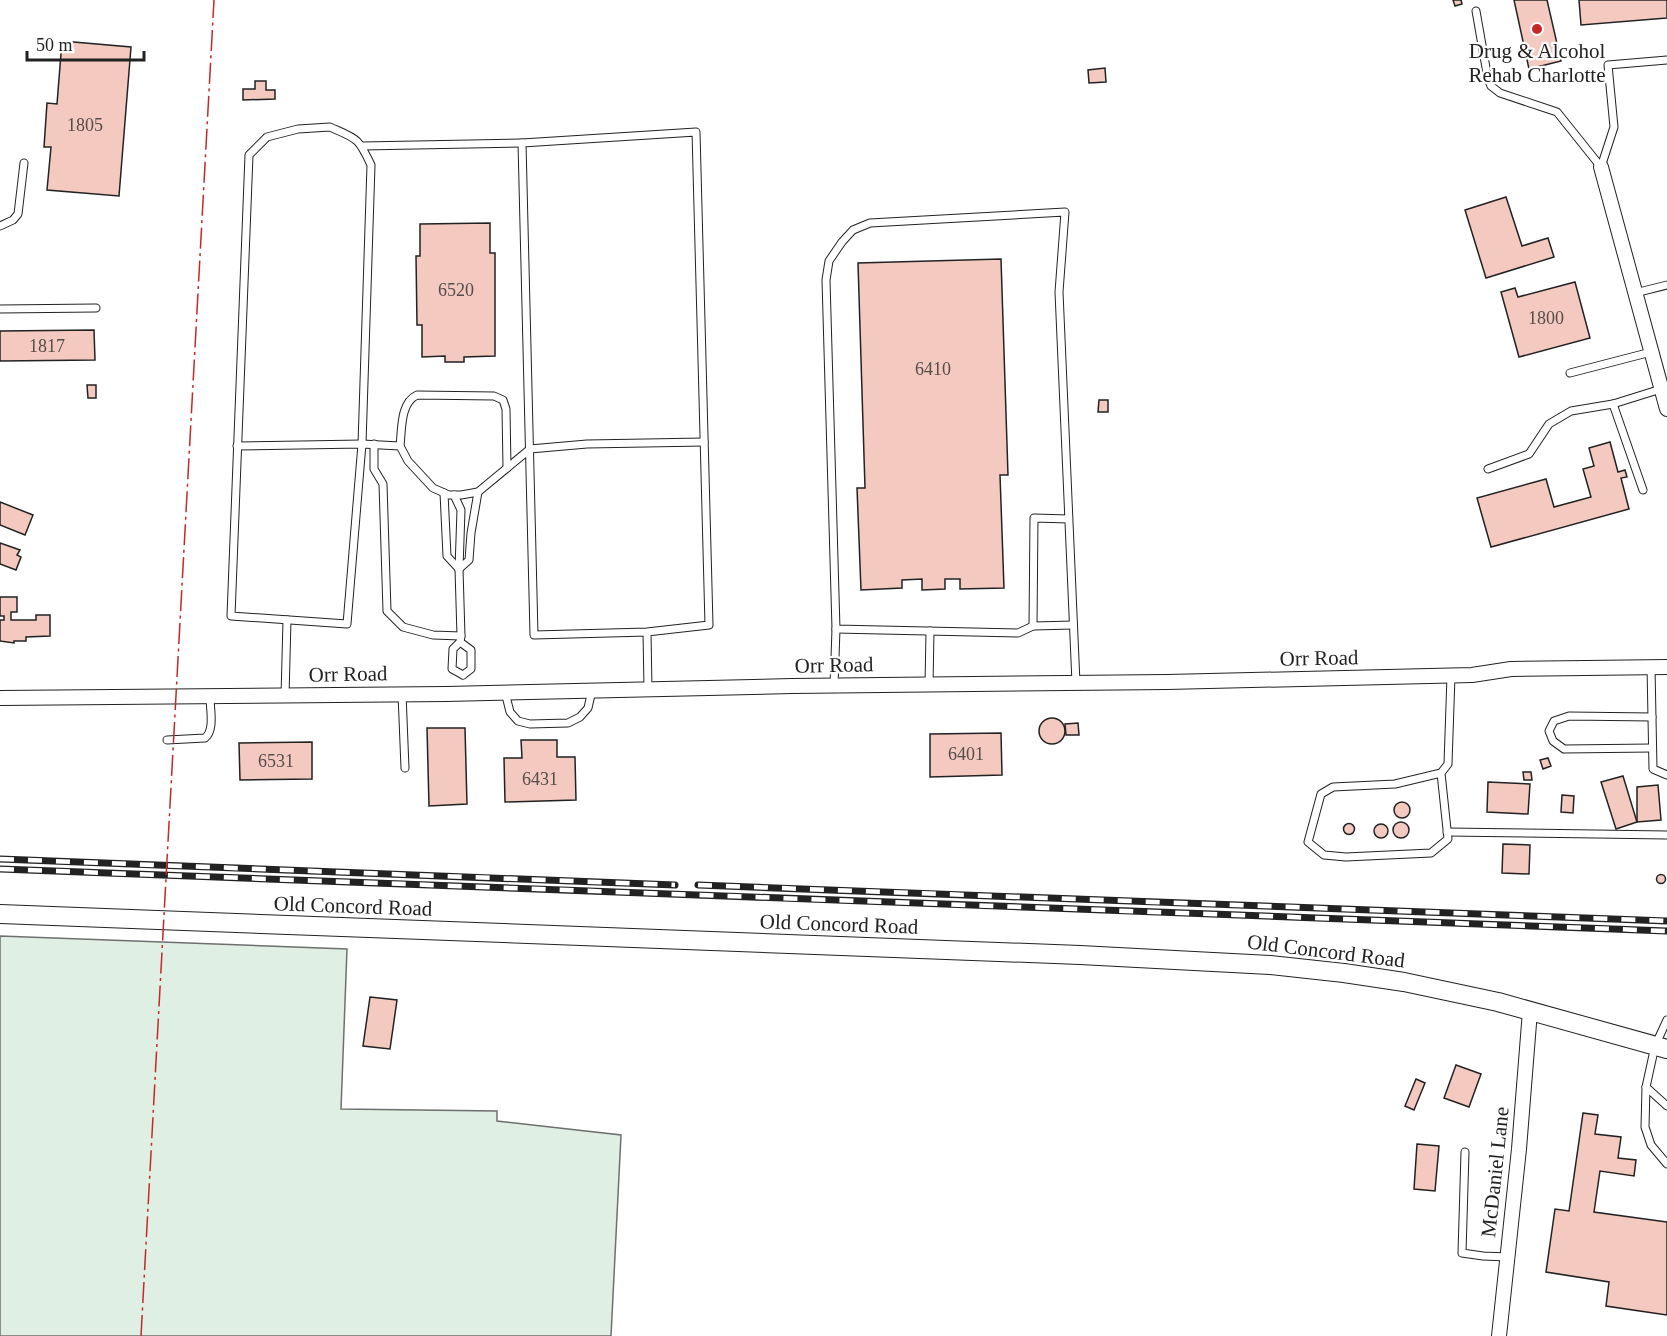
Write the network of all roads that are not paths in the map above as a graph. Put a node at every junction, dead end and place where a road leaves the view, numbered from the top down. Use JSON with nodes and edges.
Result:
{"nodes":[{"id":1,"x":1476,"y":11,"type":"dead end"},
{"id":2,"x":1667,"y":60,"type":"edge"},
{"id":3,"x":522,"y":143,"type":"junction"},
{"id":4,"x":362,"y":146,"type":"junction"},
{"id":5,"x":24,"y":163,"type":"dead end"},
{"id":6,"x":1601,"y":167,"type":"junction"},
{"id":7,"x":0,"y":226,"type":"edge"},
{"id":8,"x":1667,"y":285,"type":"edge"},
{"id":9,"x":1635,"y":293,"type":"junction"},
{"id":10,"x":96,"y":308,"type":"dead end"},
{"id":11,"x":0,"y":309,"type":"edge"},
{"id":12,"x":1651,"y":352,"type":"junction"},
{"id":13,"x":1570,"y":373,"type":"dead end"},
{"id":14,"x":1661,"y":389,"type":"junction"},
{"id":15,"x":1613,"y":404,"type":"junction"},
{"id":16,"x":1667,"y":409,"type":"edge"},
{"id":17,"x":704,"y":442,"type":"junction"},
{"id":18,"x":362,"y":444,"type":"junction"},
{"id":19,"x":374,"y":444,"type":"junction"},
{"id":20,"x":237,"y":446,"type":"junction"},
{"id":21,"x":400,"y":446,"type":"junction"},
{"id":22,"x":530,"y":449,"type":"junction"},
{"id":23,"x":507,"y":468,"type":"junction"},
{"id":24,"x":1488,"y":468,"type":"dead end"},
{"id":25,"x":1643,"y":490,"type":"dead end"},
{"id":26,"x":478,"y":492,"type":"junction"},
{"id":27,"x":444,"y":493,"type":"junction"},
{"id":28,"x":454,"y":495,"type":"junction"},
{"id":29,"x":1069,"y":519,"type":"junction"},
{"id":30,"x":459,"y":569,"type":"junction"},
{"id":31,"x":287,"y":620,"type":"junction"},
{"id":32,"x":1073,"y":625,"type":"junction"},
{"id":33,"x":1033,"y":626,"type":"junction"},
{"id":34,"x":836,"y":629,"type":"junction"},
{"id":35,"x":930,"y":631,"type":"junction"},
{"id":36,"x":647,"y":632,"type":"junction"},
{"id":37,"x":460,"y":639,"type":"junction"},
{"id":38,"x":1651,"y":667,"type":"junction"},
{"id":39,"x":1667,"y":667,"type":"edge"},
{"id":40,"x":463,"y":675,"type":"junction"},
{"id":41,"x":1451,"y":676,"type":"junction"},
{"id":42,"x":1076,"y":683,"type":"junction"},
{"id":43,"x":929,"y":685,"type":"junction"},
{"id":44,"x":834,"y":686,"type":"junction"},
{"id":45,"x":648,"y":689,"type":"junction"},
{"id":46,"x":592,"y":690,"type":"junction"},
{"id":47,"x":506,"y":692,"type":"junction"},
{"id":48,"x":462,"y":693,"type":"junction"},
{"id":49,"x":402,"y":694,"type":"junction"},
{"id":50,"x":285,"y":696,"type":"junction"},
{"id":51,"x":210,"y":697,"type":"junction"},
{"id":52,"x":0,"y":698,"type":"edge"},
{"id":53,"x":1652,"y":717,"type":"junction"},
{"id":54,"x":167,"y":740,"type":"dead end"},
{"id":55,"x":1652,"y":748,"type":"junction"},
{"id":56,"x":405,"y":768,"type":"dead end"},
{"id":57,"x":1441,"y":773,"type":"junction"},
{"id":58,"x":1667,"y":776,"type":"edge"},
{"id":59,"x":1447,"y":832,"type":"junction"},
{"id":60,"x":1667,"y":835,"type":"edge"},
{"id":61,"x":0,"y":914,"type":"edge"},
{"id":62,"x":1530,"y":1011,"type":"junction"},
{"id":63,"x":1667,"y":1020,"type":"edge"},
{"id":64,"x":1661,"y":1048,"type":"edge"},
{"id":65,"x":1646,"y":1087,"type":"junction"},
{"id":66,"x":1667,"y":1106,"type":"edge"},
{"id":67,"x":1465,"y":1152,"type":"dead end"},
{"id":68,"x":1667,"y":1164,"type":"edge"},
{"id":69,"x":1508,"y":1257,"type":"junction"},
{"id":70,"x":1499,"y":1336,"type":"edge"}],
"edges":[{"from":1,"to":6,"type":"lane"},
{"from":2,"to":6,"type":"lane"},
{"from":3,"to":4,"type":"lane"},
{"from":3,"to":17,"type":"lane"},
{"from":3,"to":22,"type":"lane"},
{"from":4,"to":18,"type":"lane"},
{"from":4,"to":20,"type":"lane"},
{"from":5,"to":7,"type":"lane"},
{"from":6,"to":9,"type":"street"},
{"from":8,"to":9,"type":"lane"},
{"from":9,"to":12,"type":"street"},
{"from":10,"to":11,"type":"lane"},
{"from":12,"to":13,"type":"lane"},
{"from":12,"to":14,"type":"street"},
{"from":14,"to":15,"type":"lane"},
{"from":14,"to":16,"type":"street"},
{"from":15,"to":24,"type":"lane"},
{"from":15,"to":25,"type":"lane"},
{"from":17,"to":22,"type":"lane"},
{"from":17,"to":36,"type":"lane"},
{"from":18,"to":19,"type":"lane"},
{"from":18,"to":20,"type":"lane"},
{"from":18,"to":31,"type":"lane"},
{"from":19,"to":21,"type":"lane"},
{"from":19,"to":37,"type":"lane"},
{"from":20,"to":31,"type":"lane"},
{"from":21,"to":23,"type":"lane"},
{"from":21,"to":27,"type":"lane"},
{"from":22,"to":23,"type":"lane"},
{"from":22,"to":36,"type":"lane"},
{"from":23,"to":26,"type":"lane"},
{"from":26,"to":28,"type":"lane"},
{"from":26,"to":30,"type":"lane"},
{"from":27,"to":28,"type":"lane"},
{"from":27,"to":30,"type":"lane"},
{"from":28,"to":30,"type":"lane"},
{"from":29,"to":32,"type":"lane"},
{"from":29,"to":33,"type":"lane"},
{"from":29,"to":34,"type":"lane"},
{"from":30,"to":37,"type":"lane"},
{"from":31,"to":50,"type":"lane"},
{"from":32,"to":33,"type":"lane"},
{"from":32,"to":42,"type":"lane"},
{"from":33,"to":35,"type":"lane"},
{"from":34,"to":35,"type":"lane"},
{"from":34,"to":44,"type":"lane"},
{"from":35,"to":43,"type":"lane"},
{"from":36,"to":45,"type":"lane"},
{"from":37,"to":40,"type":"lane"},
{"from":37,"to":40,"type":"lane"},
{"from":38,"to":39,"type":"street","name":"Orr Road"},
{"from":38,"to":41,"type":"street","name":"Orr Road"},
{"from":38,"to":53,"type":"lane"},
{"from":40,"to":48,"type":"lane"},
{"from":41,"to":42,"type":"street","name":"Orr Road"},
{"from":41,"to":57,"type":"lane"},
{"from":42,"to":43,"type":"street","name":"Orr Road"},
{"from":43,"to":44,"type":"street","name":"Orr Road"},
{"from":44,"to":45,"type":"street","name":"Orr Road"},
{"from":45,"to":46,"type":"street","name":"Orr Road"},
{"from":46,"to":47,"type":"street","name":"Orr Road"},
{"from":46,"to":47,"type":"lane"},
{"from":47,"to":48,"type":"street","name":"Orr Road"},
{"from":48,"to":49,"type":"street","name":"Orr Road"},
{"from":49,"to":50,"type":"street","name":"Orr Road"},
{"from":49,"to":56,"type":"lane"},
{"from":50,"to":51,"type":"street","name":"Orr Road"},
{"from":51,"to":52,"type":"street","name":"Orr Road"},
{"from":51,"to":54,"type":"lane"},
{"from":53,"to":55,"type":"lane"},
{"from":53,"to":55,"type":"lane"},
{"from":55,"to":58,"type":"lane"},
{"from":57,"to":59,"type":"lane"},
{"from":57,"to":59,"type":"lane"},
{"from":59,"to":60,"type":"lane"},
{"from":61,"to":62,"type":"street","name":"Old Concord Road"},
{"from":62,"to":64,"type":"street","name":"Old Concord Road"},
{"from":62,"to":69,"type":"street","name":"McDaniel Lane"},
{"from":63,"to":64,"type":"lane"},
{"from":64,"to":65,"type":"lane"},
{"from":65,"to":66,"type":"lane"},
{"from":65,"to":68,"type":"lane"},
{"from":67,"to":69,"type":"lane"},
{"from":69,"to":70,"type":"street","name":"McDaniel Lane"}]}
